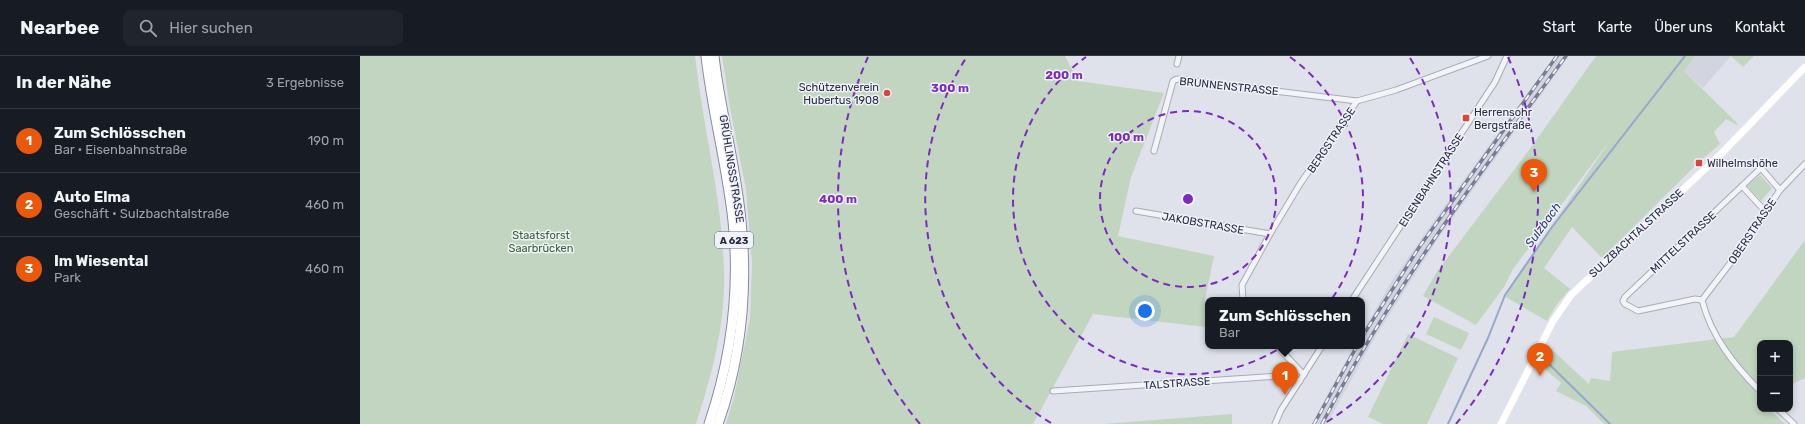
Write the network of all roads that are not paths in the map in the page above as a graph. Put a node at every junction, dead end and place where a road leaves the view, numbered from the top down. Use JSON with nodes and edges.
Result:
{"nodes":[{"id":1,"x":706,"y":56,"type":"edge"},
{"id":2,"x":714,"y":56,"type":"edge"},
{"id":3,"x":1179,"y":56,"type":"edge"},
{"id":4,"x":1488,"y":56,"type":"edge"},
{"id":5,"x":1507,"y":57,"type":"edge"},
{"id":6,"x":1177,"y":64,"type":"dead end"},
{"id":7,"x":1805,"y":67,"type":"edge"},
{"id":8,"x":1357,"y":101,"type":"junction"},
{"id":9,"x":1154,"y":151,"type":"dead end"},
{"id":10,"x":1805,"y":164,"type":"edge"},
{"id":11,"x":1742,"y":186,"type":"junction"},
{"id":12,"x":1780,"y":190,"type":"junction"},
{"id":13,"x":1136,"y":211,"type":"dead end"},
{"id":14,"x":1765,"y":211,"type":"junction"},
{"id":15,"x":1270,"y":234,"type":"junction"},
{"id":16,"x":1243,"y":297,"type":"edge"},
{"id":17,"x":1354,"y":297,"type":"edge"},
{"id":18,"x":1702,"y":300,"type":"junction"},
{"id":19,"x":1280,"y":349,"type":"edge"},
{"id":20,"x":1320,"y":349,"type":"edge"},
{"id":21,"x":1304,"y":375,"type":"junction"},
{"id":22,"x":1300,"y":381,"type":"junction"},
{"id":23,"x":1757,"y":388,"type":"edge"},
{"id":24,"x":1053,"y":391,"type":"dead end"},
{"id":25,"x":1781,"y":412,"type":"edge"},
{"id":26,"x":1504,"y":423,"type":"edge"},
{"id":27,"x":709,"y":424,"type":"edge"},
{"id":28,"x":718,"y":424,"type":"edge"},
{"id":29,"x":1275,"y":424,"type":"edge"},
{"id":30,"x":1794,"y":424,"type":"edge"}],
"edges":[{"from":1,"to":27,"type":"highway","number":"A 623"},
{"from":2,"to":28,"type":"highway","name":"GRÜHLINGSSTRASSE","number":"A 623"},
{"from":3,"to":6,"type":"street"},
{"from":4,"to":8,"type":"street","name":"BERGSTRASSE"},
{"from":5,"to":17,"type":"street","name":"EISENBAHNSTRASSE"},
{"from":7,"to":26,"type":"main road","name":"SULZBACHTALSTRASSE"},
{"from":8,"to":9,"type":"street","name":"BRUNNENSTRASSE"},
{"from":8,"to":15,"type":"street","name":"BERGSTRASSE"},
{"from":10,"to":12,"type":"street","name":"OBERSTRASSE"},
{"from":11,"to":12,"type":"street","name":"MITTELSTRASSE"},
{"from":11,"to":14,"type":"street"},
{"from":11,"to":18,"type":"street","name":"MITTELSTRASSE"},
{"from":12,"to":14,"type":"street","name":"OBERSTRASSE"},
{"from":13,"to":15,"type":"street","name":"JAKOBSTRASSE"},
{"from":14,"to":18,"type":"street","name":"OBERSTRASSE"},
{"from":15,"to":16,"type":"street","name":"BERGSTRASSE"},
{"from":18,"to":23,"type":"street"},
{"from":19,"to":21,"type":"street"},
{"from":20,"to":21,"type":"street"},
{"from":21,"to":22,"type":"street"},
{"from":22,"to":24,"type":"street","name":"TALSTRASSE"},
{"from":22,"to":29,"type":"street"},
{"from":25,"to":30,"type":"street"}]}
